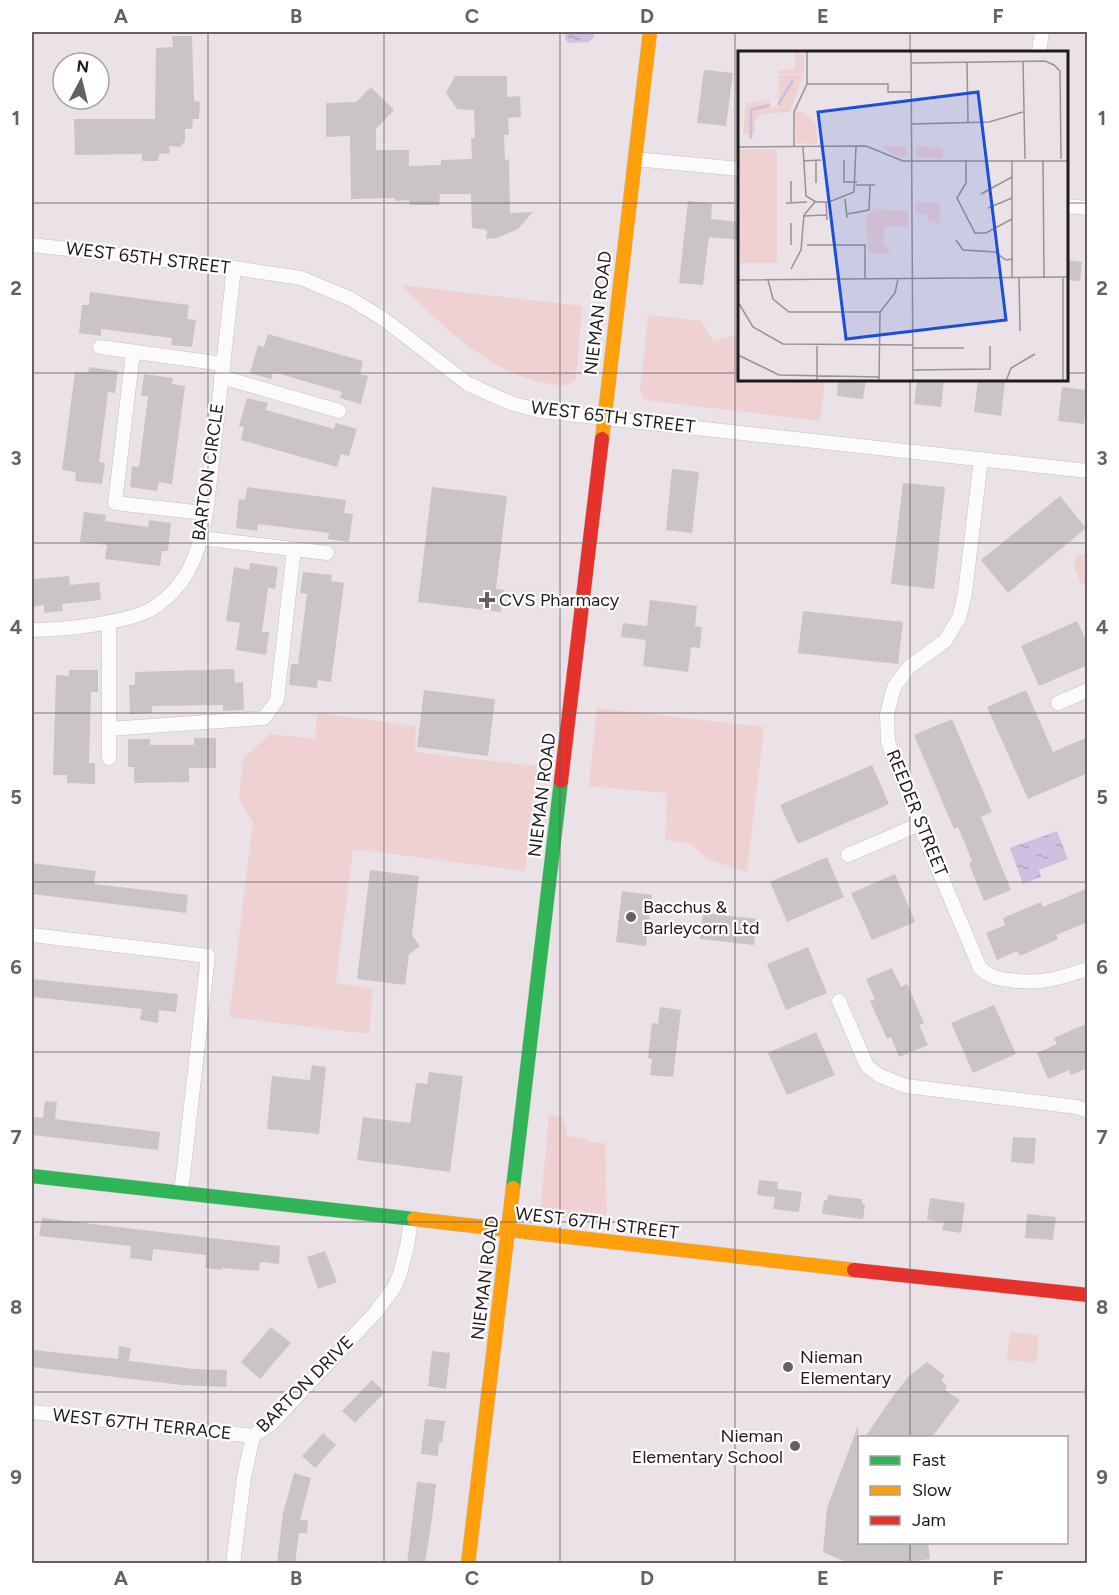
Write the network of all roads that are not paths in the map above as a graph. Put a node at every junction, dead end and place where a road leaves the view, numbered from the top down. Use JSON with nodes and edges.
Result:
{"nodes":[{"id":1,"x":650,"y":32,"type":"edge"},
{"id":2,"x":1042,"y":32,"type":"edge"},
{"id":3,"x":1039,"y":51,"type":"edge"},
{"id":4,"x":635,"y":159,"type":"junction"},
{"id":5,"x":738,"y":169,"type":"edge"},
{"id":6,"x":1068,"y":206,"type":"edge"},
{"id":7,"x":1088,"y":208,"type":"edge"},
{"id":8,"x":32,"y":244,"type":"edge"},
{"id":9,"x":234,"y":268,"type":"junction"},
{"id":10,"x":100,"y":347,"type":"dead end"},
{"id":11,"x":134,"y":352,"type":"junction"},
{"id":12,"x":222,"y":370,"type":"junction"},
{"id":13,"x":339,"y":411,"type":"dead end"},
{"id":14,"x":604,"y":418,"type":"junction"},
{"id":15,"x":981,"y":459,"type":"junction"},
{"id":16,"x":1088,"y":471,"type":"edge"},
{"id":17,"x":204,"y":513,"type":"junction"},
{"id":18,"x":200,"y":538,"type":"junction"},
{"id":19,"x":294,"y":549,"type":"junction"},
{"id":20,"x":327,"y":553,"type":"dead end"},
{"id":21,"x":109,"y":622,"type":"junction"},
{"id":22,"x":32,"y":630,"type":"edge"},
{"id":23,"x":1088,"y":690,"type":"edge"},
{"id":24,"x":1058,"y":702,"type":"dead end"},
{"id":25,"x":109,"y":729,"type":"junction"},
{"id":26,"x":109,"y":758,"type":"dead end"},
{"id":27,"x":918,"y":825,"type":"junction"},
{"id":28,"x":848,"y":855,"type":"dead end"},
{"id":29,"x":32,"y":935,"type":"edge"},
{"id":30,"x":1088,"y":969,"type":"edge"},
{"id":31,"x":839,"y":1001,"type":"dead end"},
{"id":32,"x":1088,"y":1111,"type":"edge"},
{"id":33,"x":32,"y":1176,"type":"edge"},
{"id":34,"x":181,"y":1193,"type":"junction"},
{"id":35,"x":411,"y":1218,"type":"junction"},
{"id":36,"x":509,"y":1231,"type":"junction"},
{"id":37,"x":1088,"y":1295,"type":"edge"},
{"id":38,"x":32,"y":1412,"type":"edge"},
{"id":39,"x":253,"y":1436,"type":"junction"},
{"id":40,"x":232,"y":1563,"type":"edge"},
{"id":41,"x":468,"y":1563,"type":"edge"}],
"edges":[{"from":1,"to":4,"type":"main road","name":"NIEMAN ROAD"},
{"from":2,"to":3,"type":"street"},
{"from":4,"to":5,"type":"street"},
{"from":4,"to":14,"type":"main road","name":"NIEMAN ROAD"},
{"from":6,"to":7,"type":"street"},
{"from":8,"to":9,"type":"street","name":"WEST 65TH STREET"},
{"from":9,"to":12,"type":"street","name":"BARTON CIRCLE"},
{"from":9,"to":14,"type":"street","name":"WEST 65TH STREET"},
{"from":10,"to":11,"type":"street"},
{"from":11,"to":12,"type":"street"},
{"from":11,"to":17,"type":"street"},
{"from":12,"to":13,"type":"street"},
{"from":12,"to":17,"type":"street","name":"BARTON CIRCLE"},
{"from":14,"to":15,"type":"street","name":"WEST 65TH STREET"},
{"from":14,"to":36,"type":"main road","name":"NIEMAN ROAD"},
{"from":15,"to":16,"type":"street","name":"WEST 65TH STREET"},
{"from":15,"to":27,"type":"street","name":"REEDER STREET"},
{"from":17,"to":18,"type":"street","name":"BARTON CIRCLE"},
{"from":18,"to":19,"type":"street"},
{"from":18,"to":21,"type":"street","name":"BARTON CIRCLE"},
{"from":19,"to":20,"type":"street"},
{"from":19,"to":25,"type":"street"},
{"from":21,"to":22,"type":"street","name":"BARTON CIRCLE"},
{"from":21,"to":25,"type":"street"},
{"from":23,"to":24,"type":"street"},
{"from":25,"to":26,"type":"street"},
{"from":27,"to":28,"type":"street"},
{"from":27,"to":30,"type":"street","name":"REEDER STREET"},
{"from":29,"to":34,"type":"street"},
{"from":31,"to":32,"type":"street"},
{"from":33,"to":34,"type":"main road","name":"WEST 67TH STREET"},
{"from":34,"to":35,"type":"main road","name":"WEST 67TH STREET"},
{"from":35,"to":36,"type":"main road","name":"WEST 67TH STREET"},
{"from":35,"to":39,"type":"street","name":"BARTON DRIVE"},
{"from":36,"to":37,"type":"main road","name":"WEST 67TH STREET"},
{"from":36,"to":41,"type":"main road","name":"NIEMAN ROAD"},
{"from":38,"to":39,"type":"street","name":"WEST 67TH TERRACE"},
{"from":39,"to":40,"type":"street","name":"BARTON DRIVE"}]}
